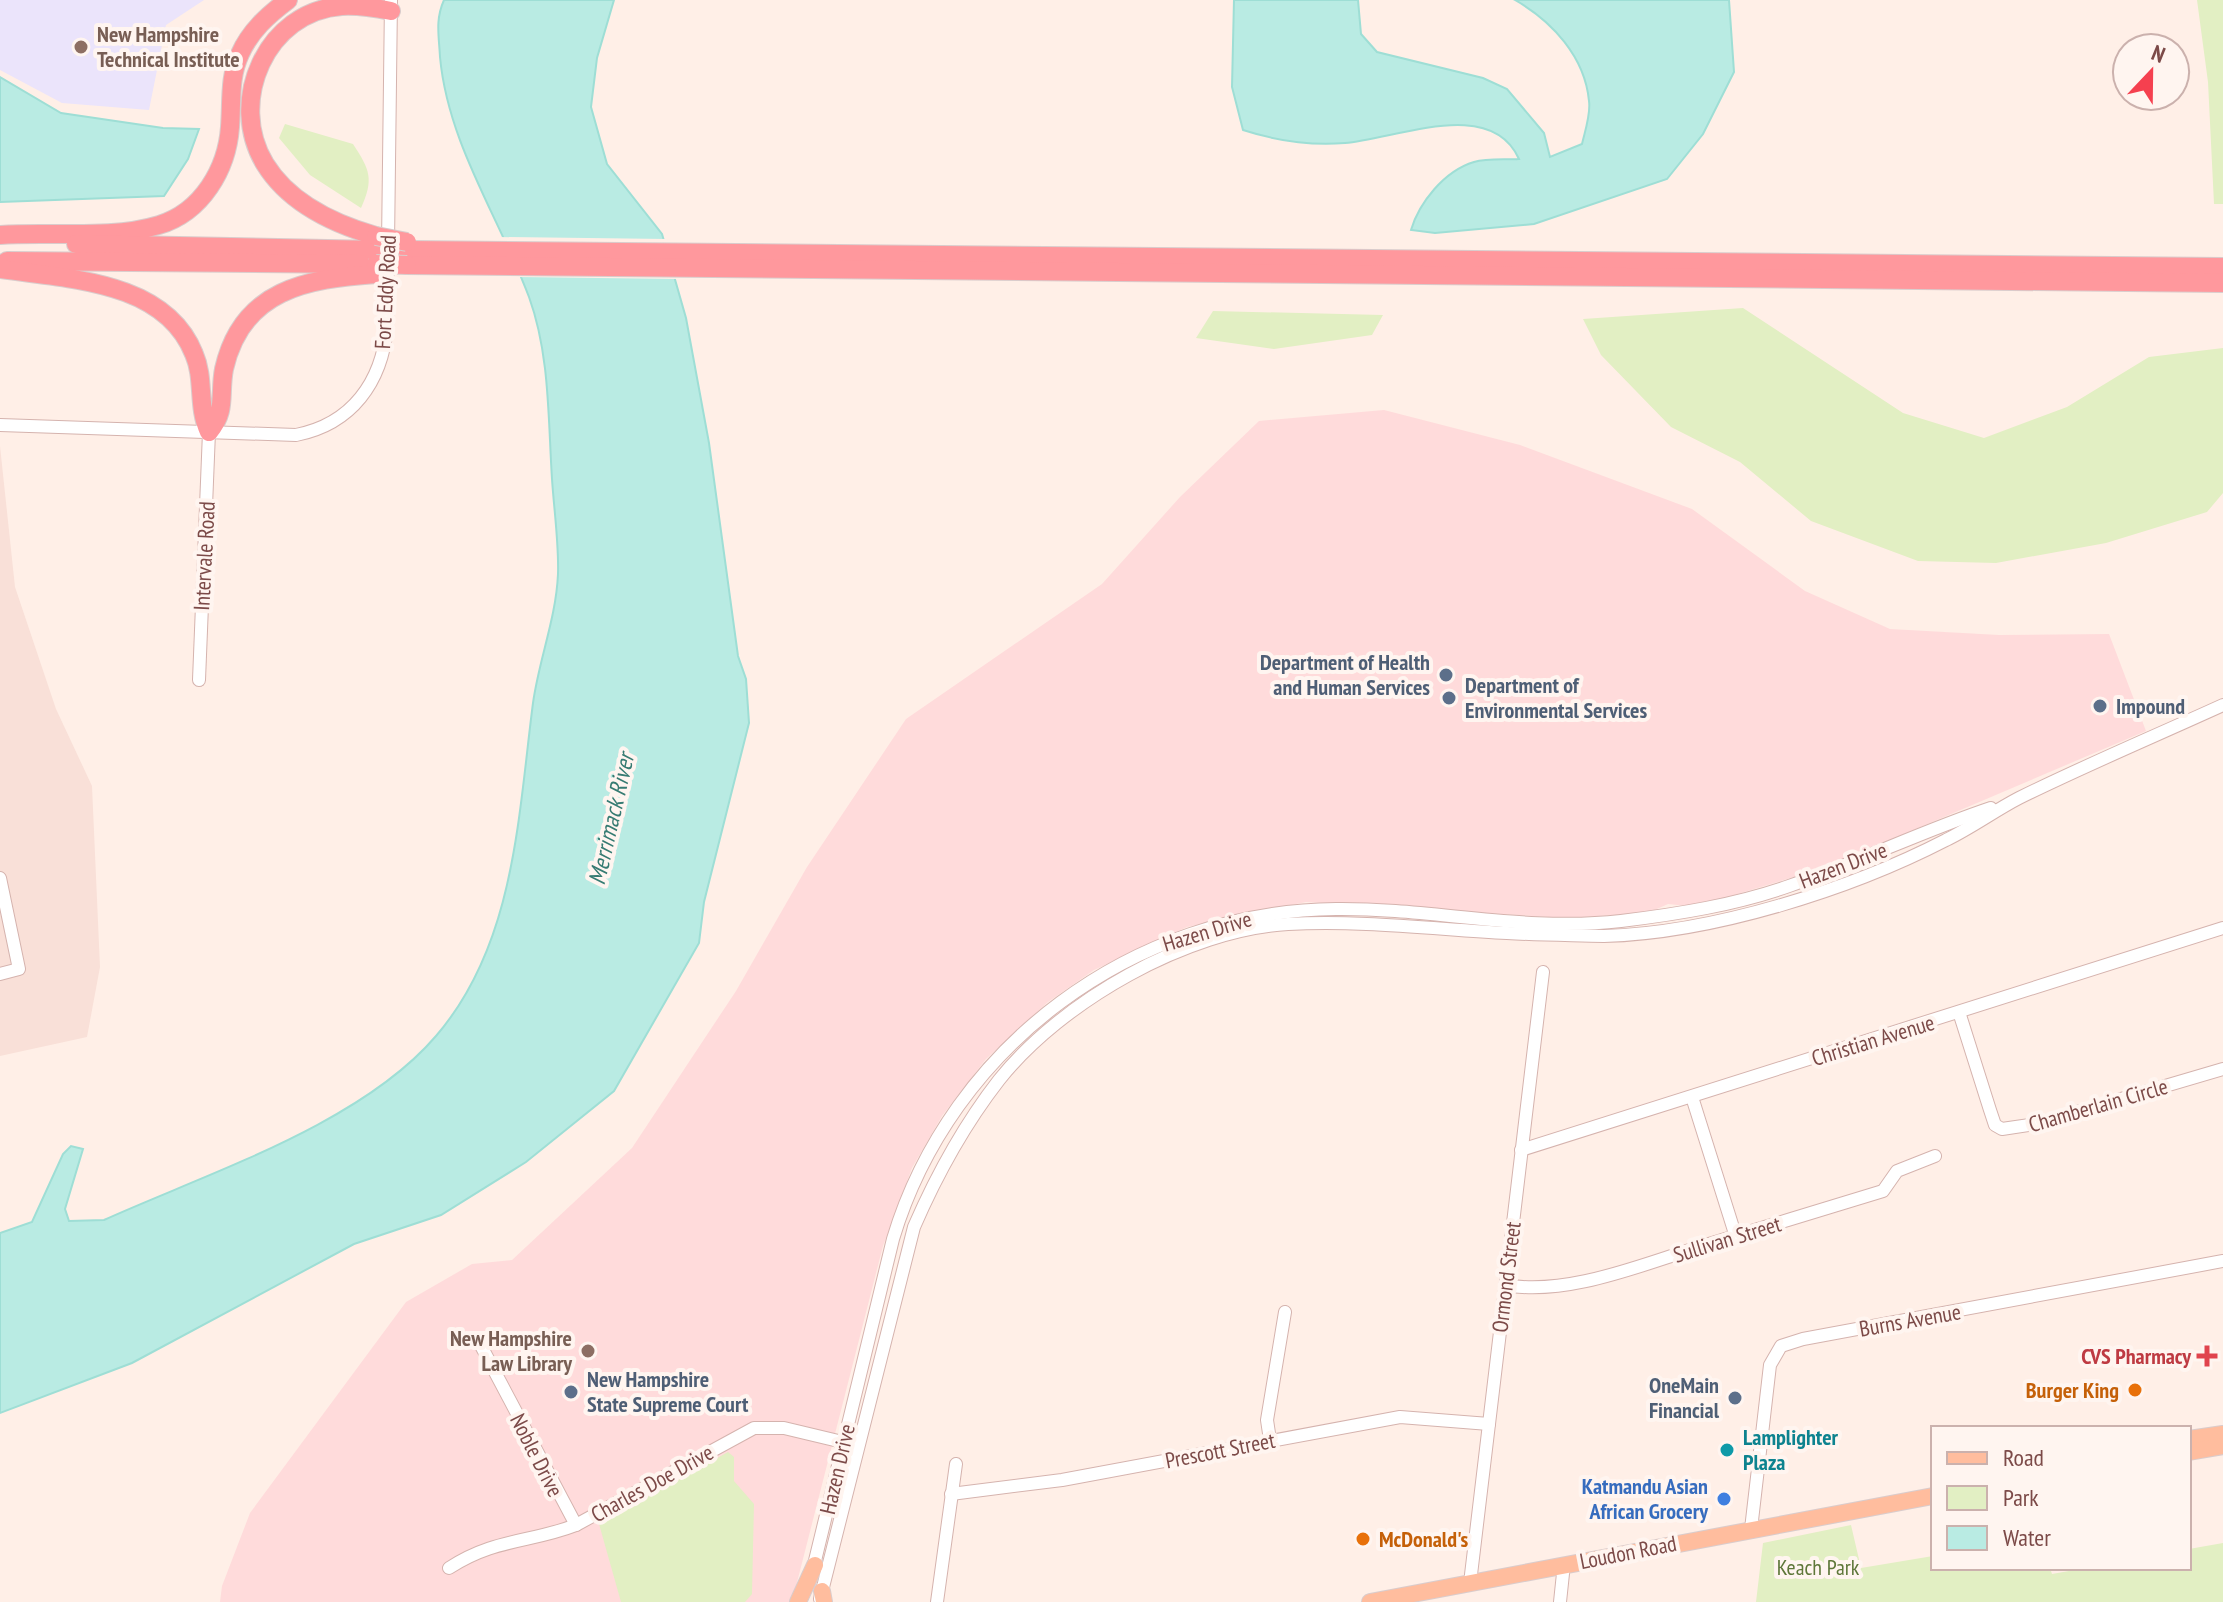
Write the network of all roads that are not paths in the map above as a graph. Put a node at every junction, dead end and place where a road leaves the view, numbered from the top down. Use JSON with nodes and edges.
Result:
{"nodes":[{"id":1,"x":288,"y":0,"type":"edge"},
{"id":2,"x":391,"y":6,"type":"edge"},
{"id":3,"x":0,"y":235,"type":"edge"},
{"id":4,"x":0,"y":243,"type":"edge"},
{"id":5,"x":376,"y":256,"type":"junction"},
{"id":6,"x":710,"y":260,"type":"junction"},
{"id":7,"x":0,"y":261,"type":"edge"},
{"id":8,"x":2223,"y":267,"type":"edge"},
{"id":9,"x":0,"y":269,"type":"edge"},
{"id":10,"x":2223,"y":283,"type":"edge"},
{"id":11,"x":0,"y":425,"type":"edge"},
{"id":12,"x":209,"y":432,"type":"junction"},
{"id":13,"x":199,"y":680,"type":"dead end"},
{"id":14,"x":2223,"y":705,"type":"edge"},
{"id":15,"x":2016,"y":799,"type":"junction"},
{"id":16,"x":0,"y":878,"type":"edge"},
{"id":17,"x":2223,"y":928,"type":"edge"},
{"id":18,"x":1543,"y":972,"type":"dead end"},
{"id":19,"x":0,"y":974,"type":"edge"},
{"id":20,"x":1959,"y":1012,"type":"junction"},
{"id":21,"x":2223,"y":1069,"type":"edge"},
{"id":22,"x":1692,"y":1097,"type":"junction"},
{"id":23,"x":1521,"y":1150,"type":"junction"},
{"id":24,"x":1935,"y":1156,"type":"dead end"},
{"id":25,"x":1736,"y":1237,"type":"junction"},
{"id":26,"x":2223,"y":1261,"type":"edge"},
{"id":27,"x":1505,"y":1285,"type":"junction"},
{"id":28,"x":1285,"y":1312,"type":"dead end"},
{"id":29,"x":478,"y":1340,"type":"dead end"},
{"id":30,"x":1489,"y":1424,"type":"junction"},
{"id":31,"x":2223,"y":1434,"type":"edge"},
{"id":32,"x":2191,"y":1439,"type":"edge"},
{"id":33,"x":1270,"y":1440,"type":"junction"},
{"id":34,"x":843,"y":1442,"type":"junction"},
{"id":35,"x":858,"y":1445,"type":"junction"},
{"id":36,"x":2223,"y":1446,"type":"edge"},
{"id":37,"x":2191,"y":1452,"type":"edge"},
{"id":38,"x":956,"y":1464,"type":"dead end"},
{"id":39,"x":951,"y":1494,"type":"junction"},
{"id":40,"x":1931,"y":1496,"type":"edge"},
{"id":41,"x":576,"y":1525,"type":"junction"},
{"id":42,"x":1751,"y":1529,"type":"junction"},
{"id":43,"x":1564,"y":1564,"type":"junction"},
{"id":44,"x":815,"y":1565,"type":"junction"},
{"id":45,"x":449,"y":1568,"type":"dead end"},
{"id":46,"x":1470,"y":1583,"type":"junction"},
{"id":47,"x":822,"y":1598,"type":"edge"},
{"id":48,"x":798,"y":1602,"type":"edge"},
{"id":49,"x":805,"y":1602,"type":"edge"},
{"id":50,"x":937,"y":1602,"type":"edge"},
{"id":51,"x":1370,"y":1602,"type":"edge"},
{"id":52,"x":1560,"y":1602,"type":"edge"}],
"edges":[{"from":1,"to":3,"type":"highway"},
{"from":2,"to":5,"type":"highway"},
{"from":2,"to":12,"type":"street","name":"Fort Eddy Road"},
{"from":4,"to":5,"type":"highway"},
{"from":5,"to":6,"type":"highway"},
{"from":5,"to":7,"type":"highway"},
{"from":5,"to":12,"type":"highway"},
{"from":6,"to":8,"type":"highway"},
{"from":6,"to":10,"type":"highway"},
{"from":9,"to":12,"type":"highway"},
{"from":11,"to":12,"type":"street","name":"Fort Eddy Road"},
{"from":12,"to":13,"type":"street","name":"Intervale Road"},
{"from":14,"to":15,"type":"street","name":"Hazen Drive"},
{"from":15,"to":34,"type":"street","name":"Hazen Drive"},
{"from":15,"to":35,"type":"street","name":"Hazen Drive"},
{"from":16,"to":19,"type":"street"},
{"from":17,"to":20,"type":"street","name":"Christian Avenue"},
{"from":18,"to":23,"type":"street","name":"Ormond Street"},
{"from":20,"to":21,"type":"street","name":"Chamberlain Circle"},
{"from":20,"to":22,"type":"street","name":"Christian Avenue"},
{"from":22,"to":23,"type":"street","name":"Christian Avenue"},
{"from":22,"to":25,"type":"street"},
{"from":23,"to":27,"type":"street","name":"Ormond Street"},
{"from":24,"to":25,"type":"street","name":"Sullivan Street"},
{"from":25,"to":27,"type":"street","name":"Sullivan Street"},
{"from":26,"to":42,"type":"street","name":"Burns Avenue"},
{"from":27,"to":30,"type":"street","name":"Ormond Street"},
{"from":28,"to":33,"type":"street"},
{"from":29,"to":41,"type":"street","name":"Noble Drive"},
{"from":30,"to":33,"type":"street","name":"Prescott Street"},
{"from":30,"to":46,"type":"street","name":"Ormond Street"},
{"from":31,"to":32,"type":"main road"},
{"from":33,"to":39,"type":"street","name":"Prescott Street"},
{"from":34,"to":35,"type":"street","name":"Charles Doe Drive"},
{"from":34,"to":41,"type":"street","name":"Charles Doe Drive"},
{"from":34,"to":44,"type":"street","name":"Hazen Drive"},
{"from":35,"to":47,"type":"street","name":"Hazen Drive"},
{"from":36,"to":37,"type":"main road"},
{"from":38,"to":39,"type":"street"},
{"from":39,"to":50,"type":"street"},
{"from":40,"to":42,"type":"main road","name":"Loudon Road"},
{"from":41,"to":45,"type":"street","name":"Charles Doe Drive"},
{"from":42,"to":43,"type":"main road","name":"Loudon Road"},
{"from":43,"to":46,"type":"main road","name":"Loudon Road"},
{"from":43,"to":52,"type":"street"},
{"from":44,"to":48,"type":"main road"},
{"from":44,"to":49,"type":"street","name":"Hazen Drive"},
{"from":46,"to":51,"type":"main road","name":"Loudon Road"}]}
